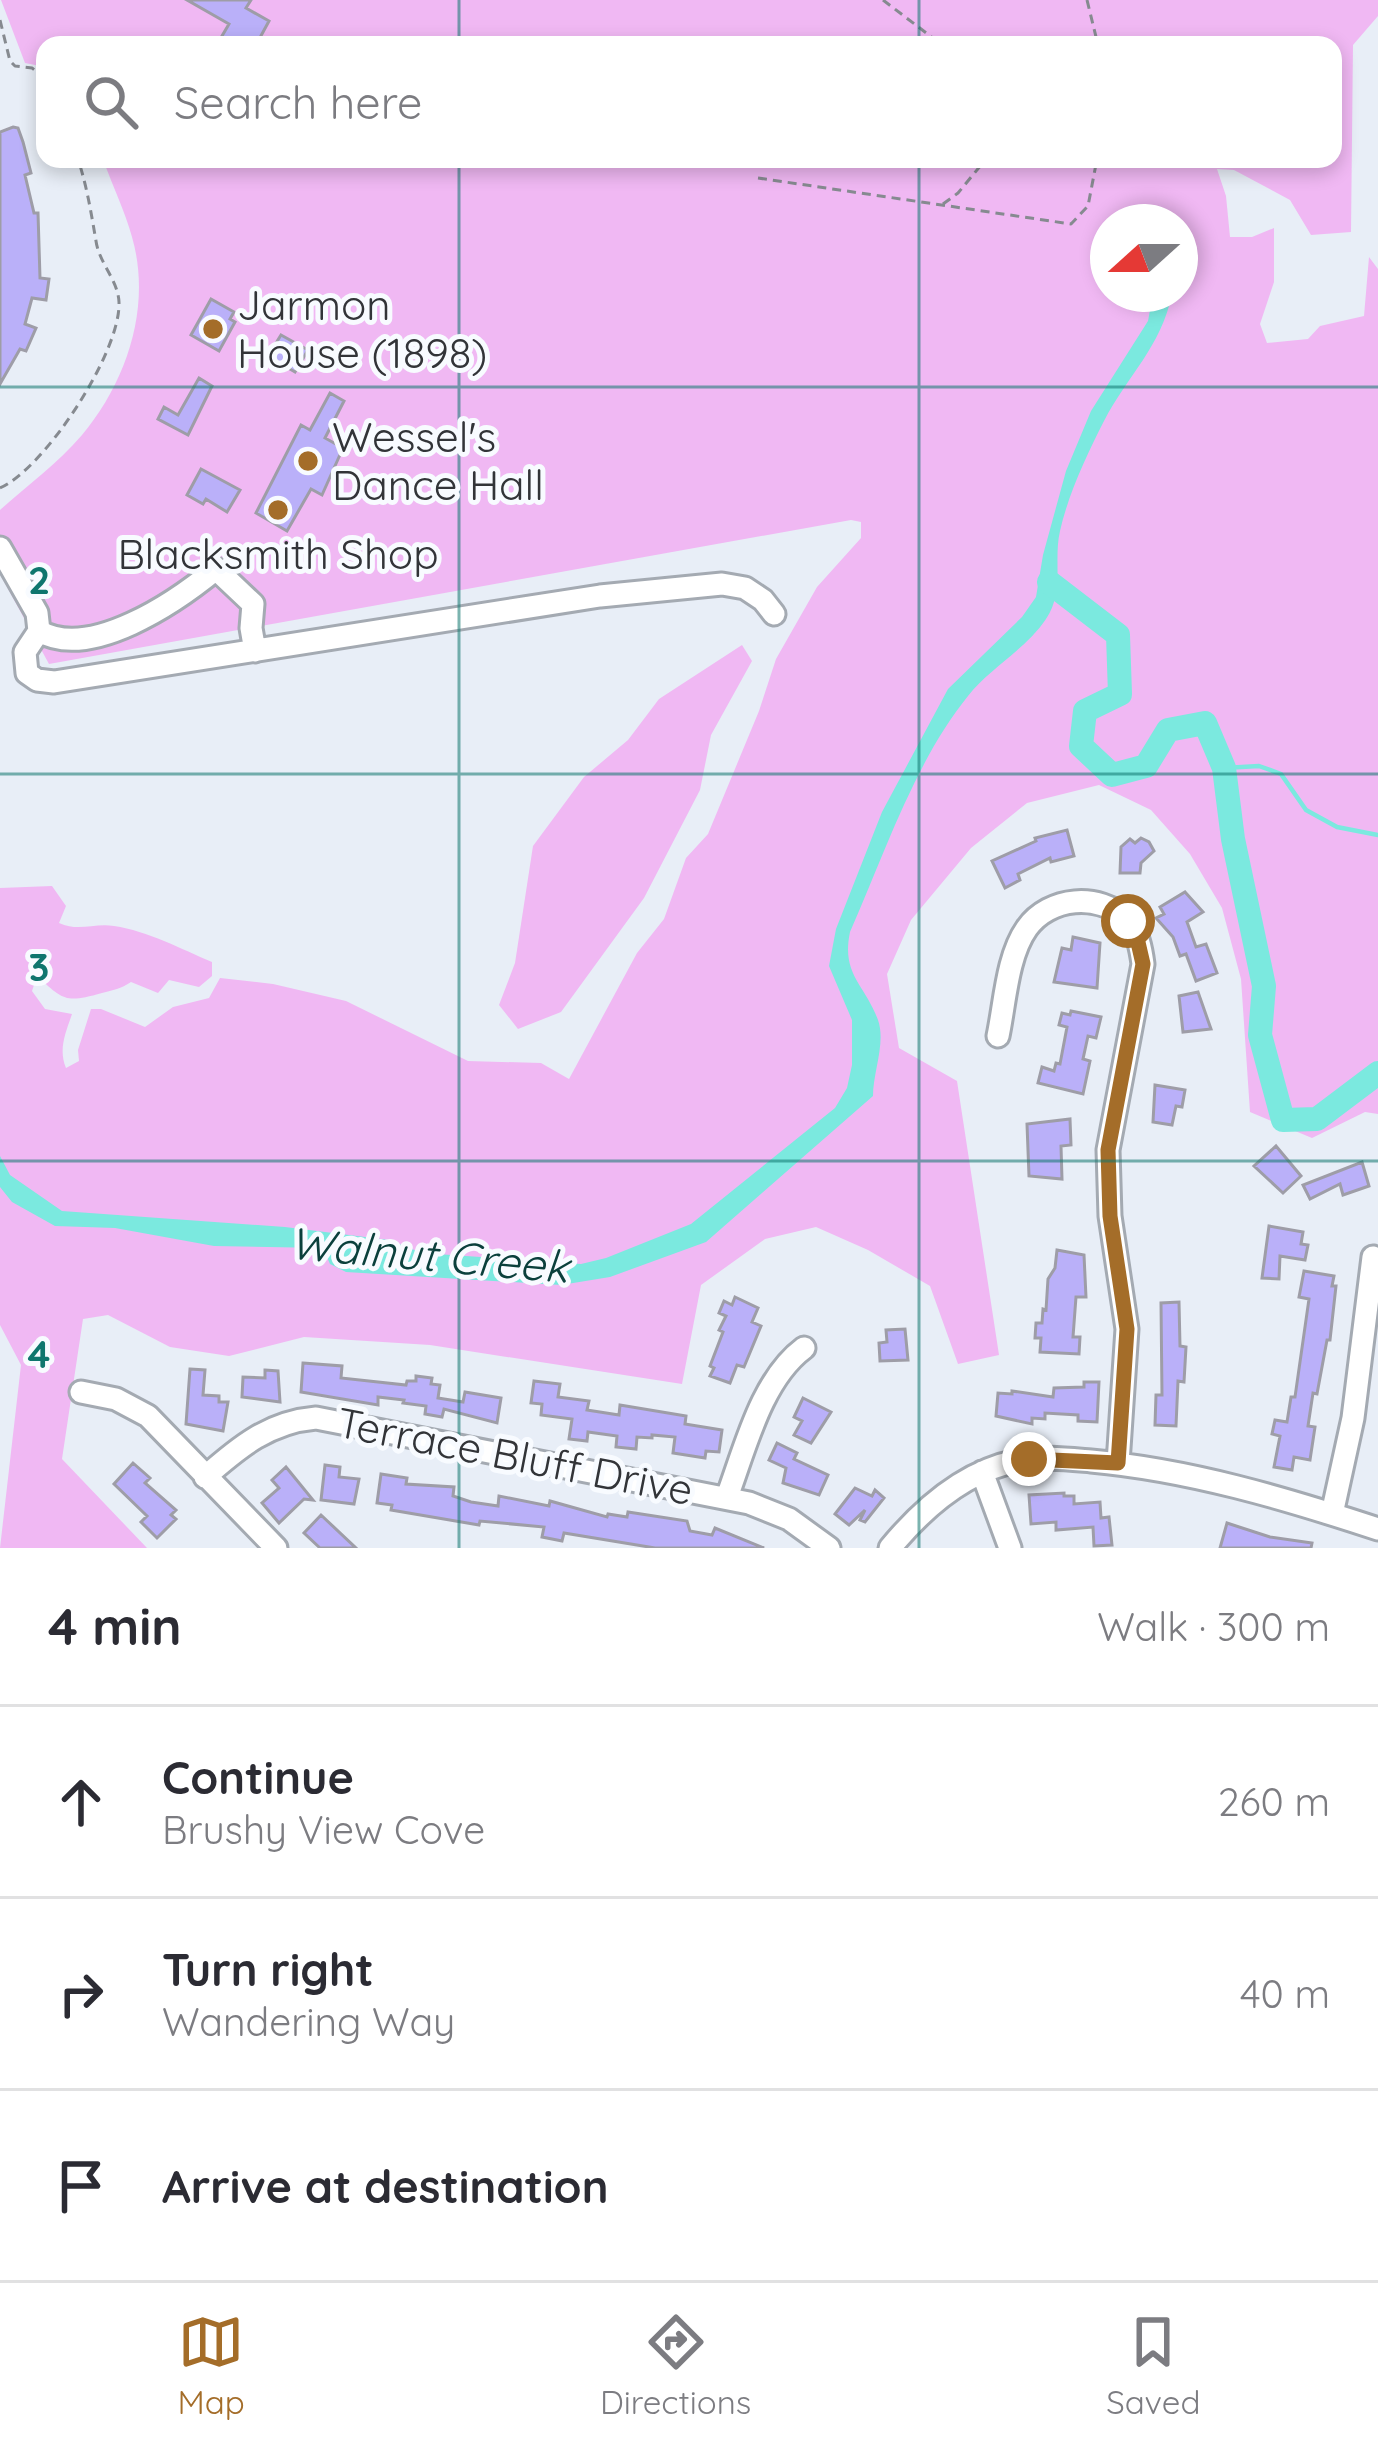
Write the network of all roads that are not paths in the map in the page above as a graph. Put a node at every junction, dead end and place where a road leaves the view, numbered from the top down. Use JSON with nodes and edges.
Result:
{"nodes":[{"id":1,"x":0,"y":548,"type":"edge"},
{"id":2,"x":774,"y":614,"type":"dead end"},
{"id":3,"x":39,"y":631,"type":"junction"},
{"id":4,"x":255,"y":651,"type":"junction"},
{"id":5,"x":998,"y":1036,"type":"dead end"},
{"id":6,"x":1373,"y":1257,"type":"dead end"},
{"id":7,"x":804,"y":1348,"type":"dead end"},
{"id":8,"x":81,"y":1392,"type":"dead end"},
{"id":9,"x":1118,"y":1463,"type":"junction"},
{"id":10,"x":982,"y":1472,"type":"junction"},
{"id":11,"x":205,"y":1477,"type":"junction"},
{"id":12,"x":727,"y":1497,"type":"junction"},
{"id":13,"x":1332,"y":1514,"type":"junction"},
{"id":14,"x":1378,"y":1528,"type":"edge"},
{"id":15,"x":275,"y":1548,"type":"edge"},
{"id":16,"x":829,"y":1548,"type":"edge"},
{"id":17,"x":890,"y":1548,"type":"edge"},
{"id":18,"x":1010,"y":1548,"type":"edge"}],
"edges":[{"from":1,"to":3,"type":"street"},
{"from":2,"to":4,"type":"street"},
{"from":3,"to":4,"type":"street"},
{"from":3,"to":4,"type":"street"},
{"from":5,"to":9,"type":"street"},
{"from":6,"to":13,"type":"street"},
{"from":7,"to":12,"type":"street"},
{"from":8,"to":11,"type":"street"},
{"from":9,"to":10,"type":"street"},
{"from":9,"to":13,"type":"street"},
{"from":10,"to":17,"type":"street"},
{"from":10,"to":18,"type":"street"},
{"from":11,"to":12,"type":"street","name":"Terrace Bluff Drive"},
{"from":11,"to":15,"type":"street"},
{"from":12,"to":16,"type":"street","name":"Terrace Bluff Drive"},
{"from":13,"to":14,"type":"street"}]}
